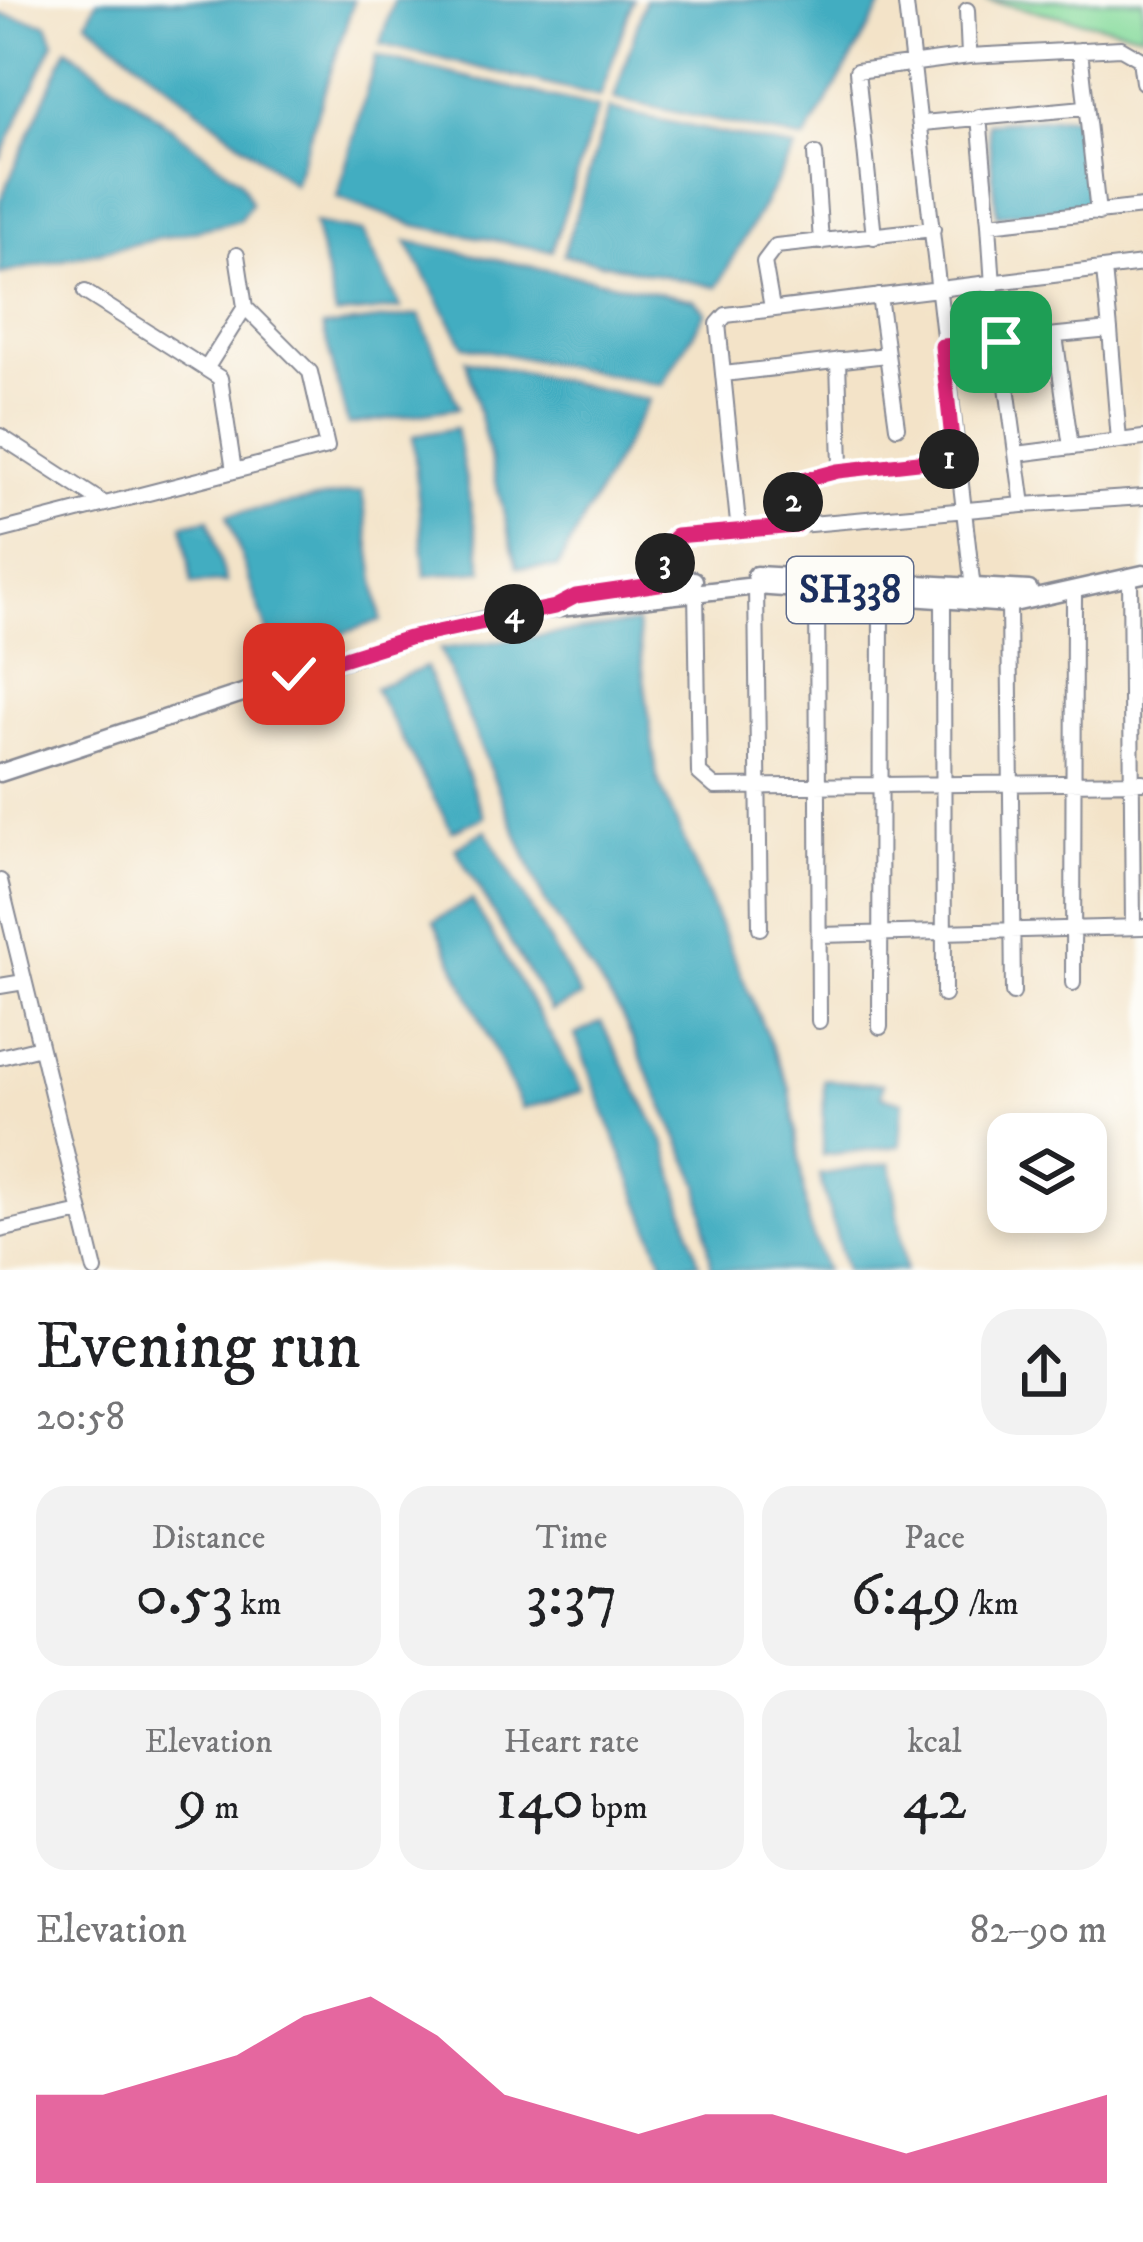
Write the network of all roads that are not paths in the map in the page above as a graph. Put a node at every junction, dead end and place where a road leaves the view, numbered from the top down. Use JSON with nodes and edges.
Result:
{"nodes":[{"id":1,"x":906,"y":5,"type":"dead end"},
{"id":2,"x":968,"y":10,"type":"dead end"},
{"id":3,"x":1080,"y":50,"type":"junction"},
{"id":4,"x":969,"y":56,"type":"junction"},
{"id":5,"x":916,"y":63,"type":"junction"},
{"id":6,"x":1143,"y":82,"type":"edge"},
{"id":7,"x":1084,"y":108,"type":"junction"},
{"id":8,"x":979,"y":117,"type":"junction"},
{"id":9,"x":923,"y":123,"type":"junction"},
{"id":10,"x":815,"y":154,"type":"dead end"},
{"id":11,"x":1143,"y":207,"type":"edge"},
{"id":12,"x":1098,"y":213,"type":"junction"},
{"id":13,"x":989,"y":224,"type":"junction"},
{"id":14,"x":933,"y":229,"type":"junction"},
{"id":15,"x":874,"y":237,"type":"junction"},
{"id":16,"x":821,"y":242,"type":"junction"},
{"id":17,"x":236,"y":255,"type":"dead end"},
{"id":18,"x":1143,"y":264,"type":"edge"},
{"id":19,"x":1104,"y":270,"type":"junction"},
{"id":20,"x":993,"y":286,"type":"junction"},
{"id":21,"x":937,"y":290,"type":"junction"},
{"id":22,"x":85,"y":292,"type":"dead end"},
{"id":23,"x":879,"y":296,"type":"junction"},
{"id":24,"x":245,"y":307,"type":"junction"},
{"id":25,"x":772,"y":308,"type":"junction"},
{"id":26,"x":1109,"y":330,"type":"junction"},
{"id":27,"x":1055,"y":336,"type":"junction"},
{"id":28,"x":1001,"y":342,"type":"junction"},
{"id":29,"x":942,"y":346,"type":"junction"},
{"id":30,"x":886,"y":355,"type":"junction"},
{"id":31,"x":838,"y":360,"type":"junction"},
{"id":32,"x":206,"y":369,"type":"junction"},
{"id":33,"x":724,"y":374,"type":"junction"},
{"id":34,"x":897,"y":428,"type":"dead end"},
{"id":35,"x":0,"y":436,"type":"edge"},
{"id":36,"x":1143,"y":438,"type":"edge"},
{"id":37,"x":1119,"y":441,"type":"junction"},
{"id":38,"x":1071,"y":447,"type":"junction"},
{"id":39,"x":1016,"y":454,"type":"junction"},
{"id":40,"x":954,"y":458,"type":"junction"},
{"id":41,"x":234,"y":471,"type":"junction"},
{"id":42,"x":838,"y":471,"type":"junction"},
{"id":43,"x":1143,"y":497,"type":"edge"},
{"id":44,"x":105,"y":504,"type":"junction"},
{"id":45,"x":1023,"y":505,"type":"junction"},
{"id":46,"x":963,"y":509,"type":"junction"},
{"id":47,"x":796,"y":526,"type":"junction"},
{"id":48,"x":0,"y":530,"type":"edge"},
{"id":49,"x":740,"y":532,"type":"junction"},
{"id":50,"x":1139,"y":571,"type":"edge"},
{"id":51,"x":666,"y":583,"type":"junction"},
{"id":52,"x":756,"y":586,"type":"junction"},
{"id":53,"x":817,"y":588,"type":"junction"},
{"id":54,"x":973,"y":589,"type":"junction"},
{"id":55,"x":695,"y":591,"type":"junction"},
{"id":56,"x":881,"y":591,"type":"junction"},
{"id":57,"x":1074,"y":591,"type":"junction"},
{"id":58,"x":943,"y":598,"type":"junction"},
{"id":59,"x":1009,"y":604,"type":"junction"},
{"id":60,"x":555,"y":607,"type":"junction"},
{"id":61,"x":0,"y":773,"type":"edge"},
{"id":62,"x":1139,"y":782,"type":"edge"},
{"id":63,"x":1070,"y":783,"type":"junction"},
{"id":64,"x":944,"y":784,"type":"junction"},
{"id":65,"x":1011,"y":784,"type":"junction"},
{"id":66,"x":820,"y":785,"type":"junction"},
{"id":67,"x":881,"y":785,"type":"junction"},
{"id":68,"x":758,"y":786,"type":"junction"},
{"id":69,"x":0,"y":881,"type":"edge"},
{"id":70,"x":4,"y":913,"type":"edge"},
{"id":71,"x":1138,"y":927,"type":"edge"},
{"id":72,"x":760,"y":928,"type":"dead end"},
{"id":73,"x":1072,"y":930,"type":"junction"},
{"id":74,"x":1014,"y":932,"type":"junction"},
{"id":75,"x":881,"y":933,"type":"junction"},
{"id":76,"x":946,"y":933,"type":"junction"},
{"id":77,"x":820,"y":935,"type":"junction"},
{"id":78,"x":24,"y":982,"type":"junction"},
{"id":79,"x":1073,"y":983,"type":"dead end"},
{"id":80,"x":0,"y":986,"type":"edge"},
{"id":81,"x":1013,"y":993,"type":"dead end"},
{"id":82,"x":944,"y":995,"type":"dead end"},
{"id":83,"x":819,"y":1021,"type":"dead end"},
{"id":84,"x":880,"y":1027,"type":"dead end"},
{"id":85,"x":40,"y":1047,"type":"junction"},
{"id":86,"x":0,"y":1057,"type":"edge"},
{"id":87,"x":81,"y":1212,"type":"junction"},
{"id":88,"x":0,"y":1230,"type":"edge"},
{"id":89,"x":95,"y":1270,"type":"edge"}],
"edges":[{"from":1,"to":5,"type":"street"},
{"from":2,"to":4,"type":"street"},
{"from":3,"to":4,"type":"street"},
{"from":3,"to":6,"type":"street"},
{"from":3,"to":7,"type":"street"},
{"from":4,"to":5,"type":"street"},
{"from":5,"to":9,"type":"street"},
{"from":5,"to":15,"type":"street"},
{"from":7,"to":8,"type":"street"},
{"from":7,"to":12,"type":"street"},
{"from":8,"to":9,"type":"street"},
{"from":8,"to":13,"type":"street"},
{"from":9,"to":14,"type":"street"},
{"from":10,"to":16,"type":"street"},
{"from":11,"to":12,"type":"street"},
{"from":12,"to":13,"type":"street"},
{"from":13,"to":20,"type":"street"},
{"from":14,"to":15,"type":"street"},
{"from":14,"to":21,"type":"street"},
{"from":15,"to":16,"type":"street"},
{"from":16,"to":25,"type":"street"},
{"from":17,"to":24,"type":"street"},
{"from":18,"to":19,"type":"street"},
{"from":19,"to":20,"type":"street"},
{"from":19,"to":26,"type":"street"},
{"from":20,"to":21,"type":"street"},
{"from":21,"to":23,"type":"street"},
{"from":21,"to":29,"type":"street"},
{"from":22,"to":32,"type":"street"},
{"from":23,"to":25,"type":"street"},
{"from":23,"to":30,"type":"street"},
{"from":24,"to":32,"type":"street"},
{"from":24,"to":41,"type":"street"},
{"from":25,"to":33,"type":"street"},
{"from":26,"to":27,"type":"street"},
{"from":26,"to":37,"type":"street"},
{"from":27,"to":28,"type":"street"},
{"from":27,"to":38,"type":"street"},
{"from":28,"to":29,"type":"street"},
{"from":28,"to":39,"type":"street"},
{"from":29,"to":40,"type":"street"},
{"from":30,"to":31,"type":"street"},
{"from":30,"to":34,"type":"street"},
{"from":31,"to":33,"type":"street"},
{"from":31,"to":42,"type":"street"},
{"from":32,"to":41,"type":"street"},
{"from":33,"to":49,"type":"street"},
{"from":35,"to":44,"type":"street"},
{"from":36,"to":37,"type":"street"},
{"from":37,"to":38,"type":"street"},
{"from":38,"to":39,"type":"street"},
{"from":39,"to":45,"type":"street"},
{"from":40,"to":42,"type":"street"},
{"from":40,"to":46,"type":"street"},
{"from":41,"to":44,"type":"street"},
{"from":42,"to":47,"type":"street"},
{"from":43,"to":45,"type":"street"},
{"from":44,"to":48,"type":"street"},
{"from":45,"to":46,"type":"street"},
{"from":46,"to":47,"type":"street"},
{"from":46,"to":54,"type":"street"},
{"from":47,"to":49,"type":"street"},
{"from":49,"to":51,"type":"street"},
{"from":50,"to":54,"type":"main road","number":"SH338"},
{"from":50,"to":57,"type":"main road","number":"SH338"},
{"from":50,"to":62,"type":"street"},
{"from":51,"to":54,"type":"main road","number":"SH338"},
{"from":51,"to":60,"type":"main road","number":"SH338"},
{"from":52,"to":53,"type":"main road","number":"SH338"},
{"from":52,"to":55,"type":"main road","number":"SH338"},
{"from":52,"to":68,"type":"street"},
{"from":53,"to":56,"type":"main road","number":"SH338"},
{"from":53,"to":66,"type":"street"},
{"from":55,"to":60,"type":"main road","number":"SH338"},
{"from":55,"to":68,"type":"street"},
{"from":56,"to":58,"type":"main road","number":"SH338"},
{"from":56,"to":67,"type":"street"},
{"from":57,"to":59,"type":"main road","number":"SH338"},
{"from":57,"to":63,"type":"street"},
{"from":58,"to":59,"type":"main road","number":"SH338"},
{"from":58,"to":64,"type":"street"},
{"from":59,"to":65,"type":"street"},
{"from":60,"to":61,"type":"main road","number":"SH338"},
{"from":62,"to":63,"type":"street"},
{"from":62,"to":71,"type":"street"},
{"from":63,"to":65,"type":"street"},
{"from":63,"to":73,"type":"street"},
{"from":64,"to":65,"type":"street"},
{"from":64,"to":67,"type":"street"},
{"from":64,"to":76,"type":"street"},
{"from":65,"to":74,"type":"street"},
{"from":66,"to":67,"type":"street"},
{"from":66,"to":68,"type":"street"},
{"from":66,"to":77,"type":"street"},
{"from":67,"to":75,"type":"street"},
{"from":68,"to":72,"type":"street"},
{"from":69,"to":70,"type":"street"},
{"from":70,"to":78,"type":"street"},
{"from":71,"to":73,"type":"street"},
{"from":73,"to":74,"type":"street"},
{"from":73,"to":79,"type":"street"},
{"from":74,"to":76,"type":"street"},
{"from":74,"to":81,"type":"street"},
{"from":75,"to":76,"type":"street"},
{"from":75,"to":77,"type":"street"},
{"from":75,"to":84,"type":"street"},
{"from":76,"to":82,"type":"street"},
{"from":77,"to":83,"type":"street"},
{"from":78,"to":80,"type":"street"},
{"from":78,"to":85,"type":"street"},
{"from":85,"to":86,"type":"street"},
{"from":85,"to":87,"type":"street"},
{"from":87,"to":88,"type":"street"},
{"from":87,"to":89,"type":"street"}]}
